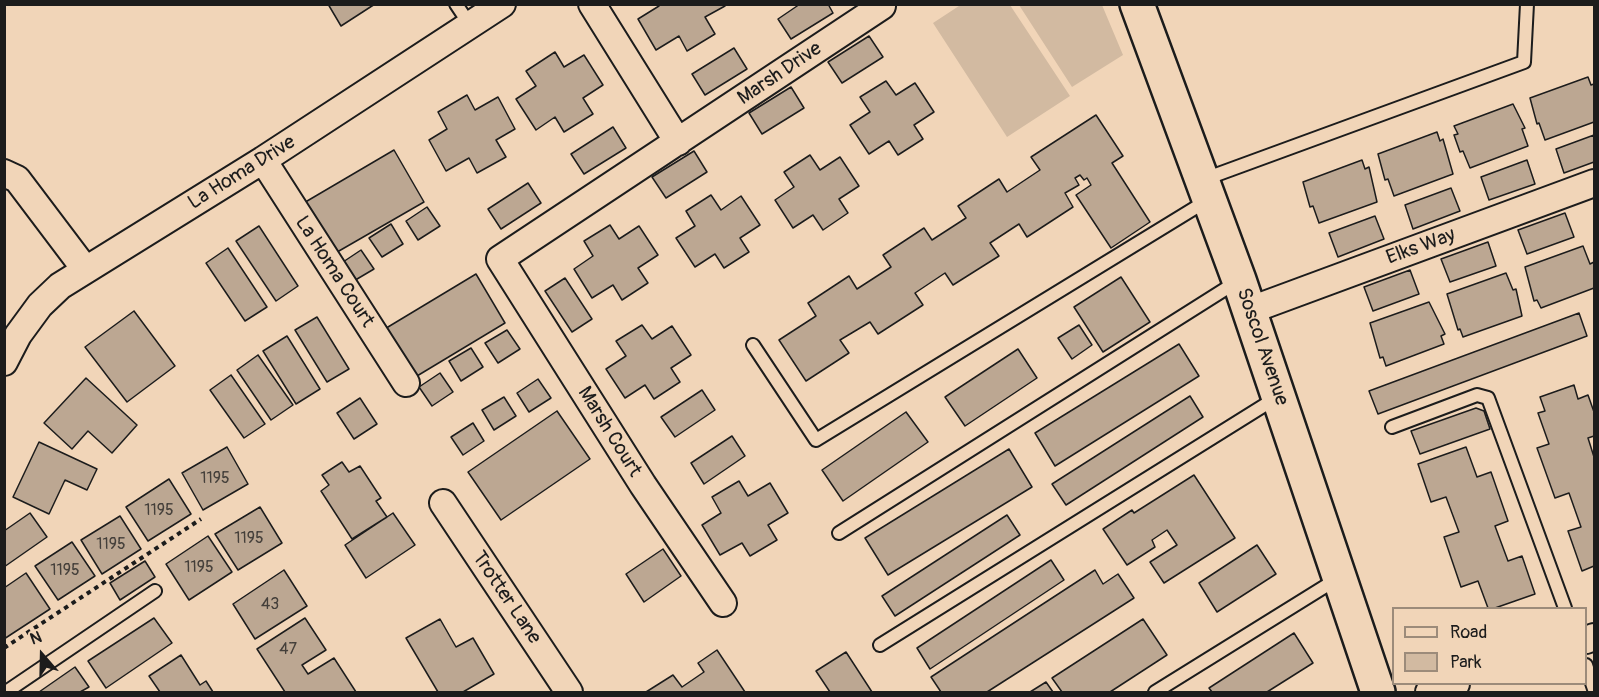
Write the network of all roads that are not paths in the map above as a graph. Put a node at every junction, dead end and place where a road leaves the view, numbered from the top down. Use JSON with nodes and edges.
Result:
{"nodes":[{"id":1,"x":502,"y":4,"type":"edge"},
{"id":2,"x":592,"y":4,"type":"edge"},
{"id":3,"x":1137,"y":4,"type":"edge"},
{"id":4,"x":1527,"y":4,"type":"edge"},
{"id":5,"x":882,"y":6,"type":"edge"},
{"id":6,"x":463,"y":15,"type":"edge"},
{"id":7,"x":678,"y":142,"type":"junction"},
{"id":8,"x":263,"y":160,"type":"junction"},
{"id":9,"x":4,"y":173,"type":"edge"},
{"id":10,"x":1594,"y":183,"type":"edge"},
{"id":11,"x":1205,"y":190,"type":"junction"},
{"id":12,"x":500,"y":260,"type":"joint"},
{"id":13,"x":85,"y":269,"type":"junction"},
{"id":14,"x":1239,"y":280,"type":"junction"},
{"id":15,"x":1248,"y":311,"type":"junction"},
{"id":16,"x":753,"y":345,"type":"dead end"},
{"id":17,"x":4,"y":363,"type":"edge"},
{"id":18,"x":406,"y":383,"type":"dead end"},
{"id":19,"x":1280,"y":395,"type":"junction"},
{"id":20,"x":1392,"y":427,"type":"dead end"},
{"id":21,"x":443,"y":502,"type":"dead end"},
{"id":22,"x":839,"y":533,"type":"dead end"},
{"id":23,"x":1338,"y":578,"type":"junction"},
{"id":24,"x":155,"y":591,"type":"dead end"},
{"id":25,"x":723,"y":603,"type":"dead end"},
{"id":26,"x":1564,"y":607,"type":"edge"},
{"id":27,"x":880,"y":645,"type":"dead end"},
{"id":28,"x":1587,"y":668,"type":"edge"},
{"id":29,"x":1453,"y":685,"type":"edge"},
{"id":30,"x":1594,"y":689,"type":"edge"},
{"id":31,"x":6,"y":693,"type":"edge"},
{"id":32,"x":569,"y":693,"type":"edge"},
{"id":33,"x":1155,"y":693,"type":"edge"},
{"id":34,"x":1378,"y":693,"type":"edge"},
{"id":35,"x":1429,"y":693,"type":"edge"}],
"edges":[{"from":1,"to":6,"type":"street","name":"La Homa Drive"},
{"from":2,"to":7,"type":"street"},
{"from":3,"to":11,"type":"main road","name":"Soscol Avenue"},
{"from":4,"to":11,"type":"lane"},
{"from":5,"to":7,"type":"street","name":"Marsh Drive"},
{"from":6,"to":8,"type":"street","name":"La Homa Drive"},
{"from":7,"to":12,"type":"street","name":"Marsh Drive"},
{"from":8,"to":13,"type":"street","name":"La Homa Drive"},
{"from":8,"to":18,"type":"street","name":"La Homa Court"},
{"from":9,"to":13,"type":"street"},
{"from":10,"to":15,"type":"street","name":"Elks Way"},
{"from":11,"to":14,"type":"main road","name":"Soscol Avenue"},
{"from":11,"to":16,"type":"lane"},
{"from":12,"to":25,"type":"street","name":"Marsh Court"},
{"from":13,"to":17,"type":"street","name":"La Homa Drive"},
{"from":14,"to":15,"type":"main road","name":"Soscol Avenue"},
{"from":14,"to":22,"type":"lane"},
{"from":15,"to":19,"type":"main road","name":"Soscol Avenue"},
{"from":19,"to":23,"type":"main road","name":"Soscol Avenue"},
{"from":19,"to":27,"type":"lane"},
{"from":20,"to":26,"type":"lane"},
{"from":21,"to":32,"type":"street","name":"Trotter Lane"},
{"from":23,"to":33,"type":"lane"},
{"from":23,"to":34,"type":"main road","name":"Soscol Avenue"},
{"from":24,"to":31,"type":"lane"},
{"from":28,"to":30,"type":"lane"},
{"from":29,"to":35,"type":"street"}]}
